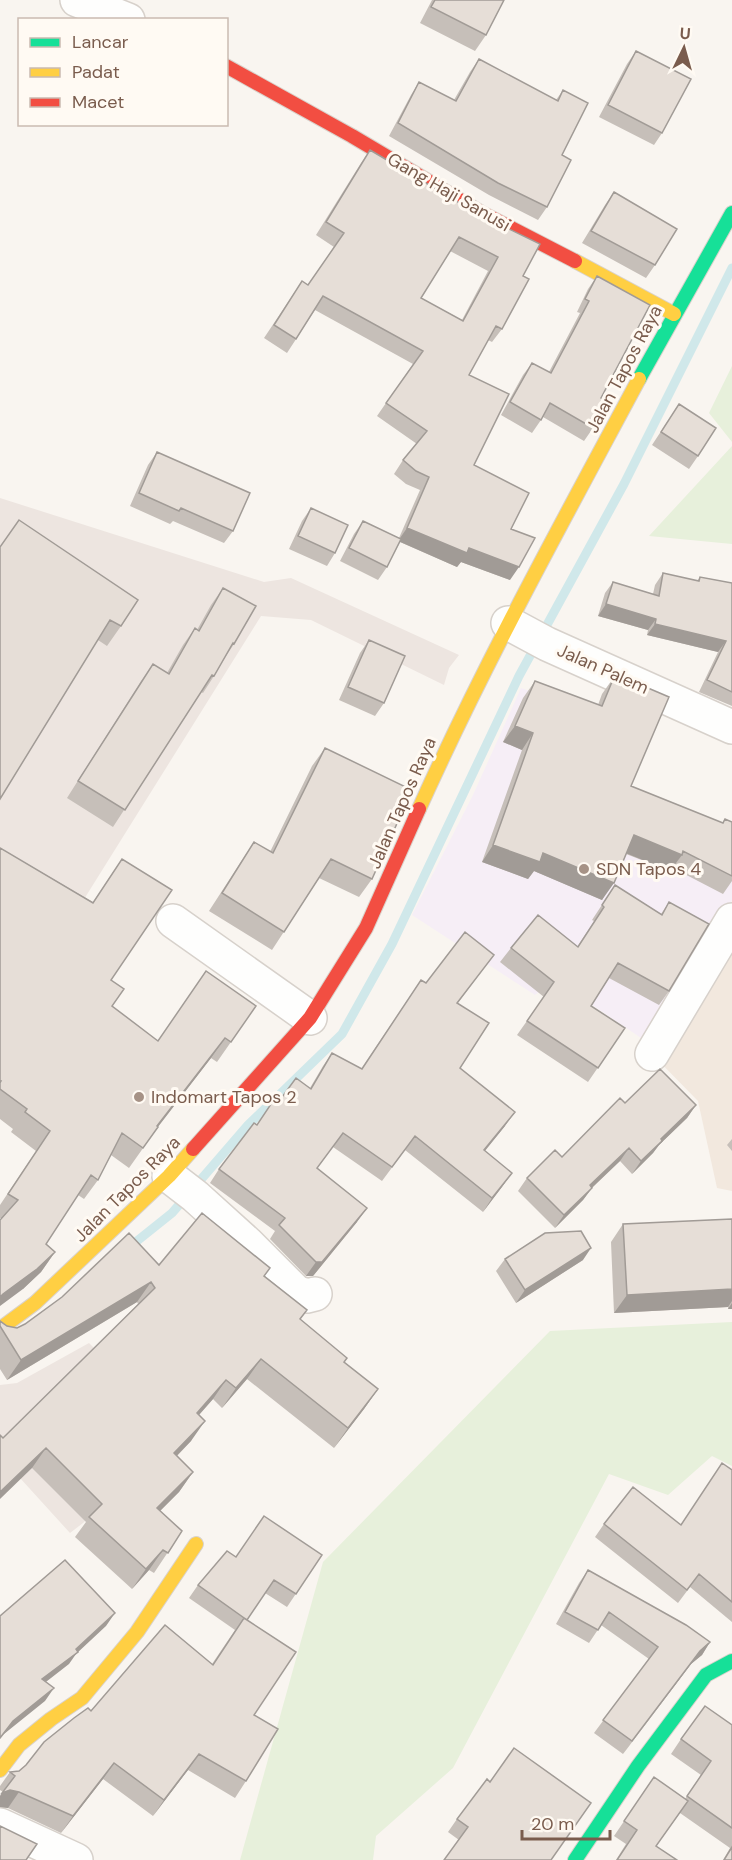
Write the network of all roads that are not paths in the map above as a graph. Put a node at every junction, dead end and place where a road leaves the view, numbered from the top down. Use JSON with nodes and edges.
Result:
{"nodes":[{"id":1,"x":77,"y":0,"type":"edge"},
{"id":2,"x":123,"y":18,"type":"edge"},
{"id":3,"x":228,"y":67,"type":"edge"},
{"id":4,"x":732,"y":213,"type":"edge"},
{"id":5,"x":674,"y":314,"type":"junction"},
{"id":6,"x":528,"y":634,"type":"junction"},
{"id":7,"x":732,"y":727,"type":"edge"},
{"id":8,"x":732,"y":920,"type":"edge"},
{"id":9,"x":172,"y":921,"type":"dead end"},
{"id":10,"x":310,"y":1018,"type":"junction"},
{"id":11,"x":652,"y":1054,"type":"dead end"},
{"id":12,"x":184,"y":1187,"type":"junction"},
{"id":13,"x":315,"y":1294,"type":"dead end"},
{"id":14,"x":0,"y":1329,"type":"edge"},
{"id":15,"x":196,"y":1544,"type":"dead end"},
{"id":16,"x":732,"y":1661,"type":"edge"},
{"id":17,"x":0,"y":1770,"type":"edge"},
{"id":18,"x":0,"y":1825,"type":"edge"},
{"id":19,"x":76,"y":1860,"type":"edge"},
{"id":20,"x":575,"y":1860,"type":"edge"}],
"edges":[{"from":1,"to":2,"type":"street"},
{"from":3,"to":5,"type":"main road","name":"Gang Haji Sanusi"},
{"from":4,"to":5,"type":"main road","name":"Jalan Tapos Raya"},
{"from":5,"to":6,"type":"main road","name":"Jalan Tapos Raya"},
{"from":6,"to":7,"type":"street","name":"Jalan Palem"},
{"from":6,"to":10,"type":"main road","name":"Jalan Tapos Raya"},
{"from":8,"to":11,"type":"street"},
{"from":9,"to":10,"type":"street"},
{"from":10,"to":12,"type":"main road","name":"Jalan Tapos Raya"},
{"from":12,"to":13,"type":"street"},
{"from":12,"to":14,"type":"main road","name":"Jalan Tapos Raya"},
{"from":15,"to":17,"type":"main road"},
{"from":16,"to":20,"type":"main road"},
{"from":18,"to":19,"type":"street"}]}
